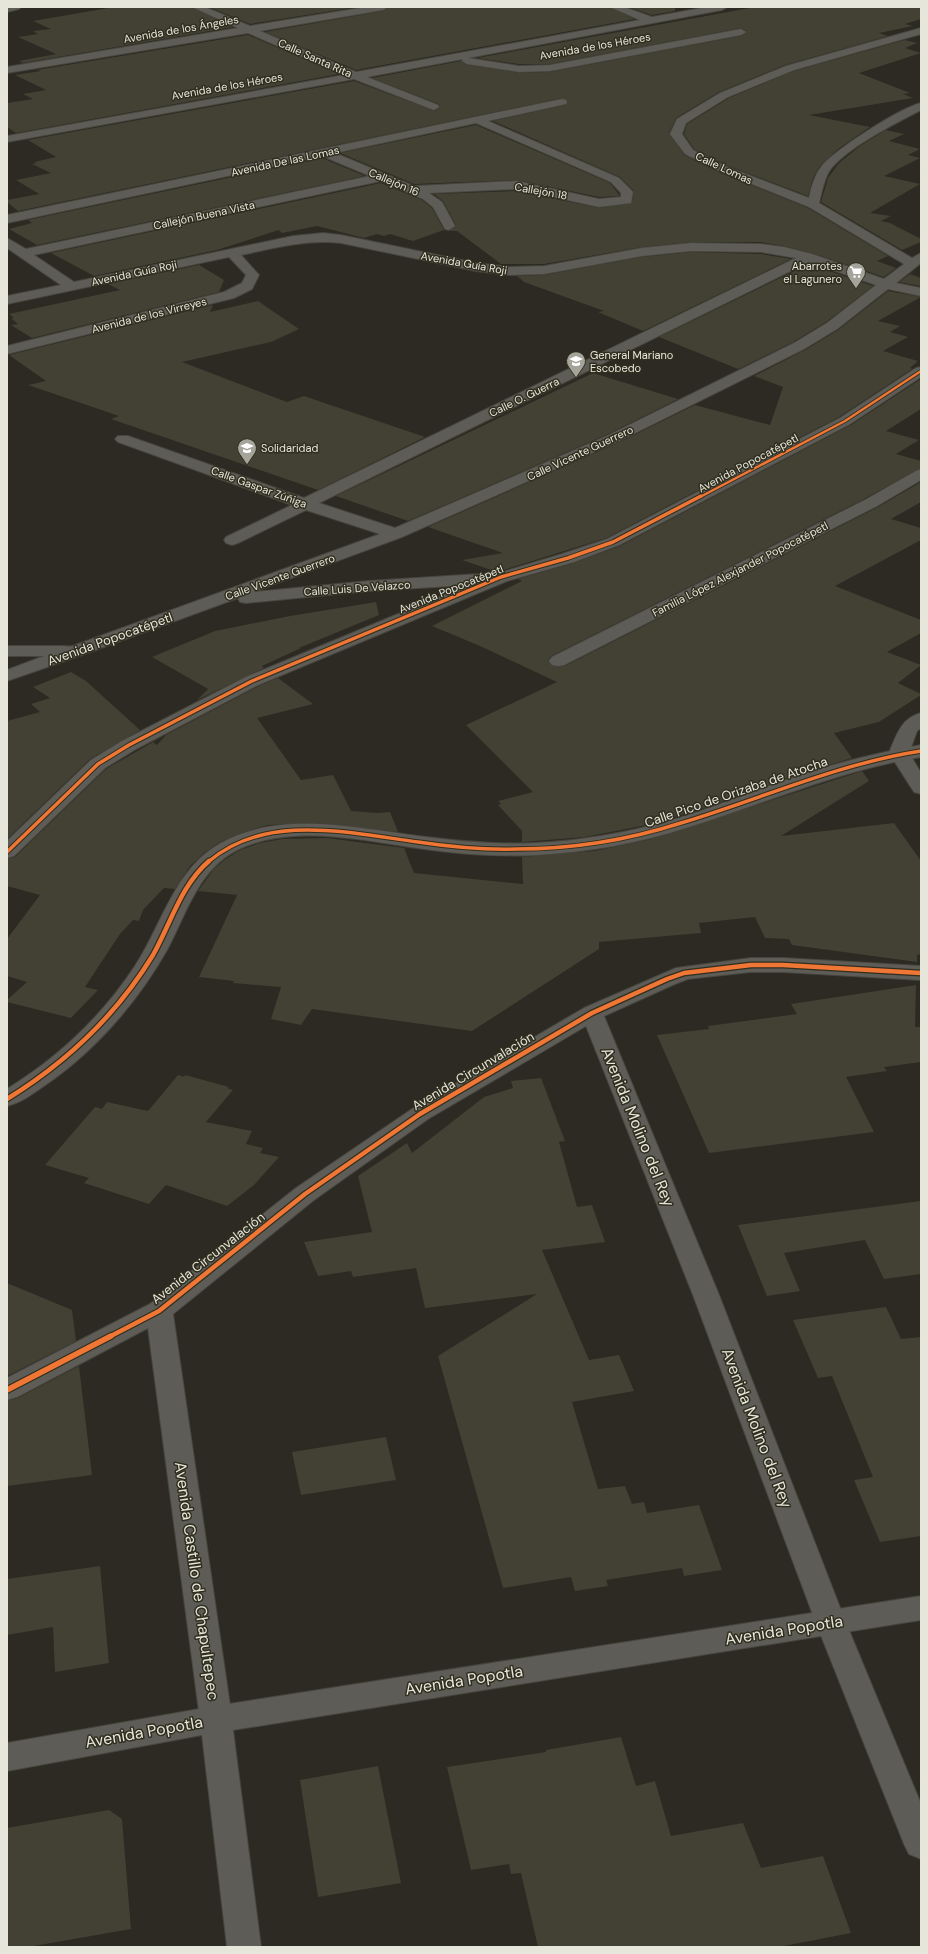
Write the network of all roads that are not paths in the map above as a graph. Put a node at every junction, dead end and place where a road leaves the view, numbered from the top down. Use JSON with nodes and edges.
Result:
{"nodes":[{"id":1,"x":16,"y":7,"type":"edge"},
{"id":2,"x":197,"y":7,"type":"edge"},
{"id":3,"x":383,"y":7,"type":"edge"},
{"id":4,"x":615,"y":7,"type":"edge"},
{"id":5,"x":722,"y":7,"type":"edge"},
{"id":6,"x":7,"y":8,"type":"edge"},
{"id":7,"x":650,"y":20,"type":"junction"},
{"id":8,"x":250,"y":29,"type":"junction"},
{"id":9,"x":921,"y":31,"type":"edge"},
{"id":10,"x":741,"y":32,"type":"dead end"},
{"id":11,"x":452,"y":58,"type":"junction"},
{"id":12,"x":7,"y":70,"type":"edge"},
{"id":13,"x":354,"y":75,"type":"junction"},
{"id":14,"x":562,"y":102,"type":"dead end"},
{"id":15,"x":921,"y":106,"type":"edge"},
{"id":16,"x":434,"y":107,"type":"dead end"},
{"id":17,"x":479,"y":121,"type":"junction"},
{"id":18,"x":7,"y":139,"type":"edge"},
{"id":19,"x":325,"y":152,"type":"junction"},
{"id":20,"x":382,"y":177,"type":"junction"},
{"id":21,"x":413,"y":190,"type":"junction"},
{"id":22,"x":813,"y":204,"type":"junction"},
{"id":23,"x":7,"y":220,"type":"edge"},
{"id":24,"x":449,"y":226,"type":"dead end"},
{"id":25,"x":7,"y":242,"type":"edge"},
{"id":26,"x":25,"y":253,"type":"junction"},
{"id":27,"x":232,"y":253,"type":"junction"},
{"id":28,"x":808,"y":257,"type":"junction"},
{"id":29,"x":917,"y":260,"type":"edge"},
{"id":30,"x":885,"y":284,"type":"junction"},
{"id":31,"x":71,"y":286,"type":"junction"},
{"id":32,"x":921,"y":292,"type":"edge"},
{"id":33,"x":7,"y":300,"type":"edge"},
{"id":34,"x":7,"y":350,"type":"edge"},
{"id":35,"x":920,"y":373,"type":"edge"},
{"id":36,"x":123,"y":439,"type":"dead end"},
{"id":37,"x":921,"y":474,"type":"edge"},
{"id":38,"x":306,"y":504,"type":"junction"},
{"id":39,"x":396,"y":534,"type":"junction"},
{"id":40,"x":232,"y":540,"type":"dead end"},
{"id":41,"x":501,"y":577,"type":"junction"},
{"id":42,"x":213,"y":601,"type":"junction"},
{"id":43,"x":76,"y":650,"type":"junction"},
{"id":44,"x":7,"y":651,"type":"edge"},
{"id":45,"x":558,"y":661,"type":"dead end"},
{"id":46,"x":7,"y":676,"type":"edge"},
{"id":47,"x":921,"y":719,"type":"edge"},
{"id":48,"x":921,"y":751,"type":"edge"},
{"id":49,"x":899,"y":753,"type":"junction"},
{"id":50,"x":921,"y":788,"type":"edge"},
{"id":51,"x":7,"y":852,"type":"edge"},
{"id":52,"x":921,"y":973,"type":"edge"},
{"id":53,"x":592,"y":1013,"type":"junction"},
{"id":54,"x":7,"y":1099,"type":"edge"},
{"id":55,"x":159,"y":1311,"type":"junction"},
{"id":56,"x":7,"y":1390,"type":"edge"},
{"id":57,"x":921,"y":1608,"type":"edge"},
{"id":58,"x":831,"y":1623,"type":"junction"},
{"id":59,"x":216,"y":1719,"type":"junction"},
{"id":60,"x":7,"y":1757,"type":"edge"},
{"id":61,"x":921,"y":1844,"type":"edge"},
{"id":62,"x":244,"y":1947,"type":"edge"}],
"edges":[{"from":1,"to":6,"type":"street"},
{"from":2,"to":8,"type":"street","name":"Calle Santa Rita"},
{"from":3,"to":8,"type":"street","name":"Avenida de los Ángeles"},
{"from":4,"to":7,"type":"street"},
{"from":5,"to":7,"type":"street","name":"Avenida de los Héroes"},
{"from":7,"to":11,"type":"street","name":"Avenida de los Héroes"},
{"from":8,"to":12,"type":"street","name":"Avenida de los Ángeles"},
{"from":8,"to":13,"type":"street","name":"Calle Santa Rita"},
{"from":9,"to":22,"type":"street","name":"Calle Lomas"},
{"from":10,"to":11,"type":"street","name":"Avenida de los Héroes"},
{"from":11,"to":13,"type":"street","name":"Avenida de los Héroes"},
{"from":13,"to":16,"type":"street","name":"Calle Santa Rita"},
{"from":13,"to":18,"type":"street","name":"Avenida de los Héroes"},
{"from":14,"to":17,"type":"street","name":"Avenida De las Lomas"},
{"from":15,"to":22,"type":"street"},
{"from":17,"to":19,"type":"street","name":"Avenida De las Lomas"},
{"from":17,"to":21,"type":"street","name":"Callejón 18"},
{"from":19,"to":20,"type":"street","name":"Callejón 16"},
{"from":19,"to":23,"type":"street","name":"Avenida De las Lomas"},
{"from":20,"to":21,"type":"street","name":"Callejón 16"},
{"from":20,"to":26,"type":"street","name":"Callejón Buena Vista"},
{"from":21,"to":24,"type":"street","name":"Callejón 16"},
{"from":22,"to":29,"type":"street","name":"Calle Lomas"},
{"from":25,"to":26,"type":"street"},
{"from":26,"to":31,"type":"street"},
{"from":27,"to":28,"type":"street","name":"Avenida Guía Roji"},
{"from":27,"to":31,"type":"street","name":"Avenida Guía Roji"},
{"from":27,"to":34,"type":"street","name":"Avenida de los Virreyes"},
{"from":28,"to":30,"type":"street","name":"Avenida Guía Roji"},
{"from":28,"to":38,"type":"street","name":"Calle O. Guerra"},
{"from":29,"to":30,"type":"street","name":"Calle Vicente Guerrero"},
{"from":30,"to":32,"type":"street","name":"Avenida Guía Roji"},
{"from":30,"to":39,"type":"street","name":"Calle Vicente Guerrero"},
{"from":31,"to":33,"type":"street","name":"Avenida Guía Roji"},
{"from":35,"to":41,"type":"street","name":"Avenida Popocatépetl"},
{"from":36,"to":38,"type":"street","name":"Calle Gaspar Zúñiga"},
{"from":37,"to":45,"type":"street","name":"Familia López Alexjander Popocatépetl"},
{"from":38,"to":39,"type":"street","name":"Calle Gaspar Zúñiga"},
{"from":38,"to":40,"type":"street","name":"Calle O. Guerra"},
{"from":39,"to":42,"type":"street","name":"Calle Vicente Guerrero"},
{"from":41,"to":42,"type":"street","name":"Calle Luis De Velazco"},
{"from":41,"to":51,"type":"street","name":"Avenida Popocatépetl"},
{"from":42,"to":43,"type":"street","name":"Avenida Popocatépetl"},
{"from":43,"to":44,"type":"street"},
{"from":43,"to":46,"type":"street","name":"Avenida Popocatépetl"},
{"from":47,"to":49,"type":"street"},
{"from":48,"to":49,"type":"street","name":"Calle Pico de Orizaba de Atocha"},
{"from":49,"to":50,"type":"street"},
{"from":49,"to":54,"type":"street","name":"Calle Pico de Orizaba de Atocha"},
{"from":52,"to":53,"type":"street","name":"Avenida Circunvalación"},
{"from":53,"to":55,"type":"street","name":"Avenida Circunvalación"},
{"from":53,"to":58,"type":"street","name":"Avenida Molino del Rey"},
{"from":55,"to":56,"type":"street","name":"Avenida Circunvalación"},
{"from":55,"to":59,"type":"street","name":"Avenida Castillo de Chapultepec"},
{"from":57,"to":58,"type":"street","name":"Avenida Popotla"},
{"from":58,"to":59,"type":"street","name":"Avenida Popotla"},
{"from":58,"to":61,"type":"street","name":"Avenida Molino del Rey"},
{"from":59,"to":60,"type":"street","name":"Avenida Popotla"},
{"from":59,"to":62,"type":"street","name":"Avenida Castillo de Chapultepec"}]}
